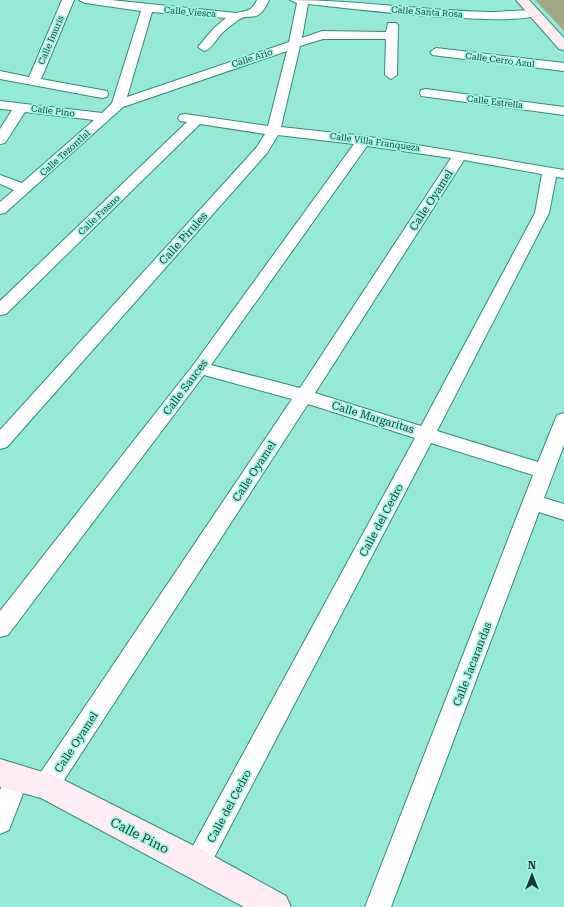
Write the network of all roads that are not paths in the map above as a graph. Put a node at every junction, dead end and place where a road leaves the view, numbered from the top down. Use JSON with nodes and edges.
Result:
{"nodes":[{"id":1,"x":68,"y":0,"type":"edge"},
{"id":2,"x":85,"y":0,"type":"edge"},
{"id":3,"x":263,"y":0,"type":"edge"},
{"id":4,"x":299,"y":0,"type":"edge"},
{"id":5,"x":522,"y":0,"type":"edge"},
{"id":6,"x":147,"y":8,"type":"junction"},
{"id":7,"x":394,"y":10,"type":"junction"},
{"id":8,"x":534,"y":13,"type":"junction"},
{"id":9,"x":242,"y":16,"type":"junction"},
{"id":10,"x":390,"y":36,"type":"junction"},
{"id":11,"x":295,"y":44,"type":"junction"},
{"id":12,"x":564,"y":46,"type":"edge"},
{"id":13,"x":204,"y":47,"type":"dead end"},
{"id":14,"x":436,"y":52,"type":"dead end"},
{"id":15,"x":564,"y":67,"type":"edge"},
{"id":16,"x":0,"y":75,"type":"edge"},
{"id":17,"x":391,"y":75,"type":"dead end"},
{"id":18,"x":34,"y":80,"type":"junction"},
{"id":19,"x":426,"y":93,"type":"dead end"},
{"id":20,"x":102,"y":94,"type":"dead end"},
{"id":21,"x":118,"y":104,"type":"junction"},
{"id":22,"x":0,"y":105,"type":"edge"},
{"id":23,"x":21,"y":107,"type":"junction"},
{"id":24,"x":564,"y":111,"type":"edge"},
{"id":25,"x":106,"y":118,"type":"junction"},
{"id":26,"x":191,"y":119,"type":"joint"},
{"id":27,"x":274,"y":130,"type":"junction"},
{"id":28,"x":0,"y":140,"type":"edge"},
{"id":29,"x":364,"y":140,"type":"junction"},
{"id":30,"x":460,"y":155,"type":"junction"},
{"id":31,"x":557,"y":172,"type":"edge"},
{"id":32,"x":0,"y":179,"type":"edge"},
{"id":33,"x":25,"y":189,"type":"junction"},
{"id":34,"x":0,"y":210,"type":"edge"},
{"id":35,"x":0,"y":310,"type":"edge"},
{"id":36,"x":200,"y":368,"type":"junction"},
{"id":37,"x":304,"y":396,"type":"junction"},
{"id":38,"x":564,"y":420,"type":"edge"},
{"id":39,"x":427,"y":433,"type":"junction"},
{"id":40,"x":0,"y":442,"type":"edge"},
{"id":41,"x":544,"y":471,"type":"junction"},
{"id":42,"x":533,"y":503,"type":"junction"},
{"id":43,"x":564,"y":512,"type":"edge"},
{"id":44,"x":0,"y":628,"type":"edge"},
{"id":45,"x":8,"y":776,"type":"edge"},
{"id":46,"x":46,"y":786,"type":"junction"},
{"id":47,"x":0,"y":821,"type":"edge"},
{"id":48,"x":198,"y":864,"type":"junction"},
{"id":49,"x":273,"y":907,"type":"edge"},
{"id":50,"x":378,"y":907,"type":"edge"}],
"edges":[{"from":1,"to":18,"type":"street","name":"Calle Imuris"},
{"from":2,"to":6,"type":"street","name":"Calle Viesca"},
{"from":3,"to":9,"type":"street"},
{"from":4,"to":7,"type":"street","name":"Calle Santa Rosa"},
{"from":4,"to":11,"type":"street","name":"Calle Pirules"},
{"from":5,"to":8,"type":"street"},
{"from":6,"to":9,"type":"street","name":"Calle Viesca"},
{"from":6,"to":21,"type":"street"},
{"from":7,"to":8,"type":"street","name":"Calle Santa Rosa"},
{"from":7,"to":10,"type":"street"},
{"from":8,"to":12,"type":"street"},
{"from":9,"to":13,"type":"street"},
{"from":10,"to":11,"type":"street","name":"Calle Ario"},
{"from":10,"to":17,"type":"street"},
{"from":11,"to":21,"type":"street","name":"Calle Ario"},
{"from":11,"to":27,"type":"street","name":"Calle Pirules"},
{"from":14,"to":15,"type":"street","name":"Calle Cerro Azul"},
{"from":16,"to":18,"type":"street"},
{"from":18,"to":20,"type":"street"},
{"from":19,"to":24,"type":"street","name":"Calle Estrella"},
{"from":21,"to":25,"type":"street"},
{"from":22,"to":23,"type":"street","name":"Calle Pino"},
{"from":23,"to":25,"type":"street","name":"Calle Pino"},
{"from":23,"to":28,"type":"street"},
{"from":25,"to":33,"type":"street","name":"Calle Tezontlal"},
{"from":26,"to":27,"type":"street","name":"Calle Villa Franqueza"},
{"from":26,"to":35,"type":"street","name":"Calle Fresno"},
{"from":27,"to":29,"type":"street","name":"Calle Villa Franqueza"},
{"from":27,"to":40,"type":"street","name":"Calle Pirules"},
{"from":29,"to":30,"type":"street","name":"Calle Villa Franqueza"},
{"from":29,"to":36,"type":"street","name":"Calle Sauces"},
{"from":30,"to":31,"type":"street","name":"Calle Villa Franqueza"},
{"from":30,"to":37,"type":"street","name":"Calle Oyamel"},
{"from":31,"to":39,"type":"street","name":"Calle del Cedro"},
{"from":32,"to":33,"type":"street"},
{"from":33,"to":34,"type":"street","name":"Calle Tezontlal"},
{"from":36,"to":37,"type":"street","name":"Calle Margaritas"},
{"from":36,"to":44,"type":"street","name":"Calle Sauces"},
{"from":37,"to":39,"type":"street","name":"Calle Margaritas"},
{"from":37,"to":46,"type":"street","name":"Calle Oyamel"},
{"from":38,"to":41,"type":"street","name":"Calle Jacarandas"},
{"from":39,"to":41,"type":"street","name":"Calle Margaritas"},
{"from":39,"to":48,"type":"street","name":"Calle del Cedro"},
{"from":41,"to":42,"type":"street","name":"Calle Jacarandas"},
{"from":42,"to":43,"type":"street"},
{"from":42,"to":50,"type":"street","name":"Calle Jacarandas"},
{"from":45,"to":46,"type":"street","name":"Calle Pino"},
{"from":45,"to":47,"type":"street"},
{"from":46,"to":48,"type":"street","name":"Calle Pino"},
{"from":48,"to":49,"type":"street","name":"Calle Pino"}]}
